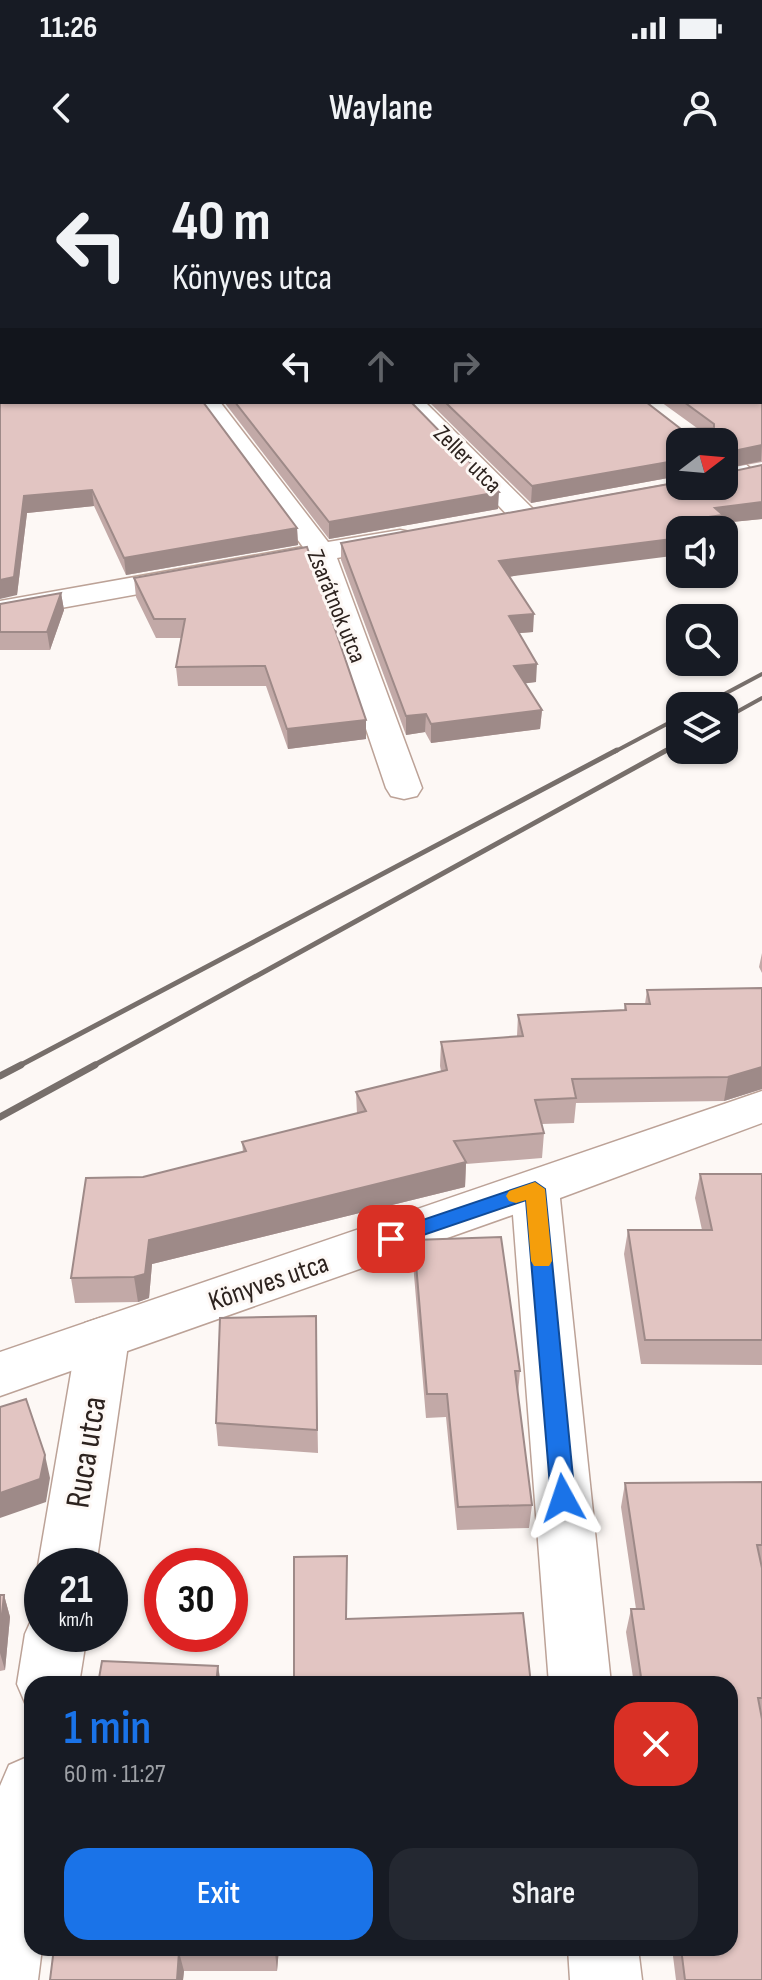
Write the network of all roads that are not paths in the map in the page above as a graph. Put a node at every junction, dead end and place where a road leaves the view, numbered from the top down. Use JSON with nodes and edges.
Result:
{"nodes":[{"id":1,"x":210,"y":404,"type":"edge"},
{"id":2,"x":414,"y":404,"type":"edge"},
{"id":3,"x":554,"y":511,"type":"edge"},
{"id":4,"x":525,"y":517,"type":"junction"},
{"id":5,"x":493,"y":522,"type":"edge"},
{"id":6,"x":430,"y":533,"type":"edge"},
{"id":7,"x":321,"y":552,"type":"junction"},
{"id":8,"x":0,"y":610,"type":"edge"},
{"id":9,"x":404,"y":788,"type":"dead end"},
{"id":10,"x":762,"y":1106,"type":"edge"},
{"id":11,"x":535,"y":1189,"type":"junction"},
{"id":12,"x":103,"y":1338,"type":"junction"},
{"id":13,"x":0,"y":1374,"type":"edge"},
{"id":14,"x":70,"y":1548,"type":"edge"},
{"id":15,"x":53,"y":1652,"type":"edge"},
{"id":16,"x":49,"y":1676,"type":"edge"},
{"id":17,"x":579,"y":1676,"type":"edge"},
{"id":18,"x":24,"y":1839,"type":"edge"},
{"id":19,"x":604,"y":1956,"type":"edge"},
{"id":20,"x":2,"y":1980,"type":"edge"},
{"id":21,"x":606,"y":1980,"type":"edge"}],
"edges":[{"from":1,"to":7,"type":"street","name":"Zsarátnok utca"},
{"from":2,"to":4,"type":"street","name":"Zeller utca"},
{"from":3,"to":4,"type":"street"},
{"from":4,"to":5,"type":"street"},
{"from":6,"to":7,"type":"street"},
{"from":7,"to":8,"type":"street"},
{"from":7,"to":9,"type":"street","name":"Zsarátnok utca"},
{"from":10,"to":11,"type":"street","name":"Könyves utca"},
{"from":11,"to":12,"type":"street","name":"Könyves utca"},
{"from":11,"to":17,"type":"street"},
{"from":12,"to":13,"type":"street","name":"Könyves utca"},
{"from":12,"to":14,"type":"street","name":"Ruca utca"},
{"from":15,"to":16,"type":"street"},
{"from":18,"to":20,"type":"street"},
{"from":19,"to":21,"type":"street"}]}
